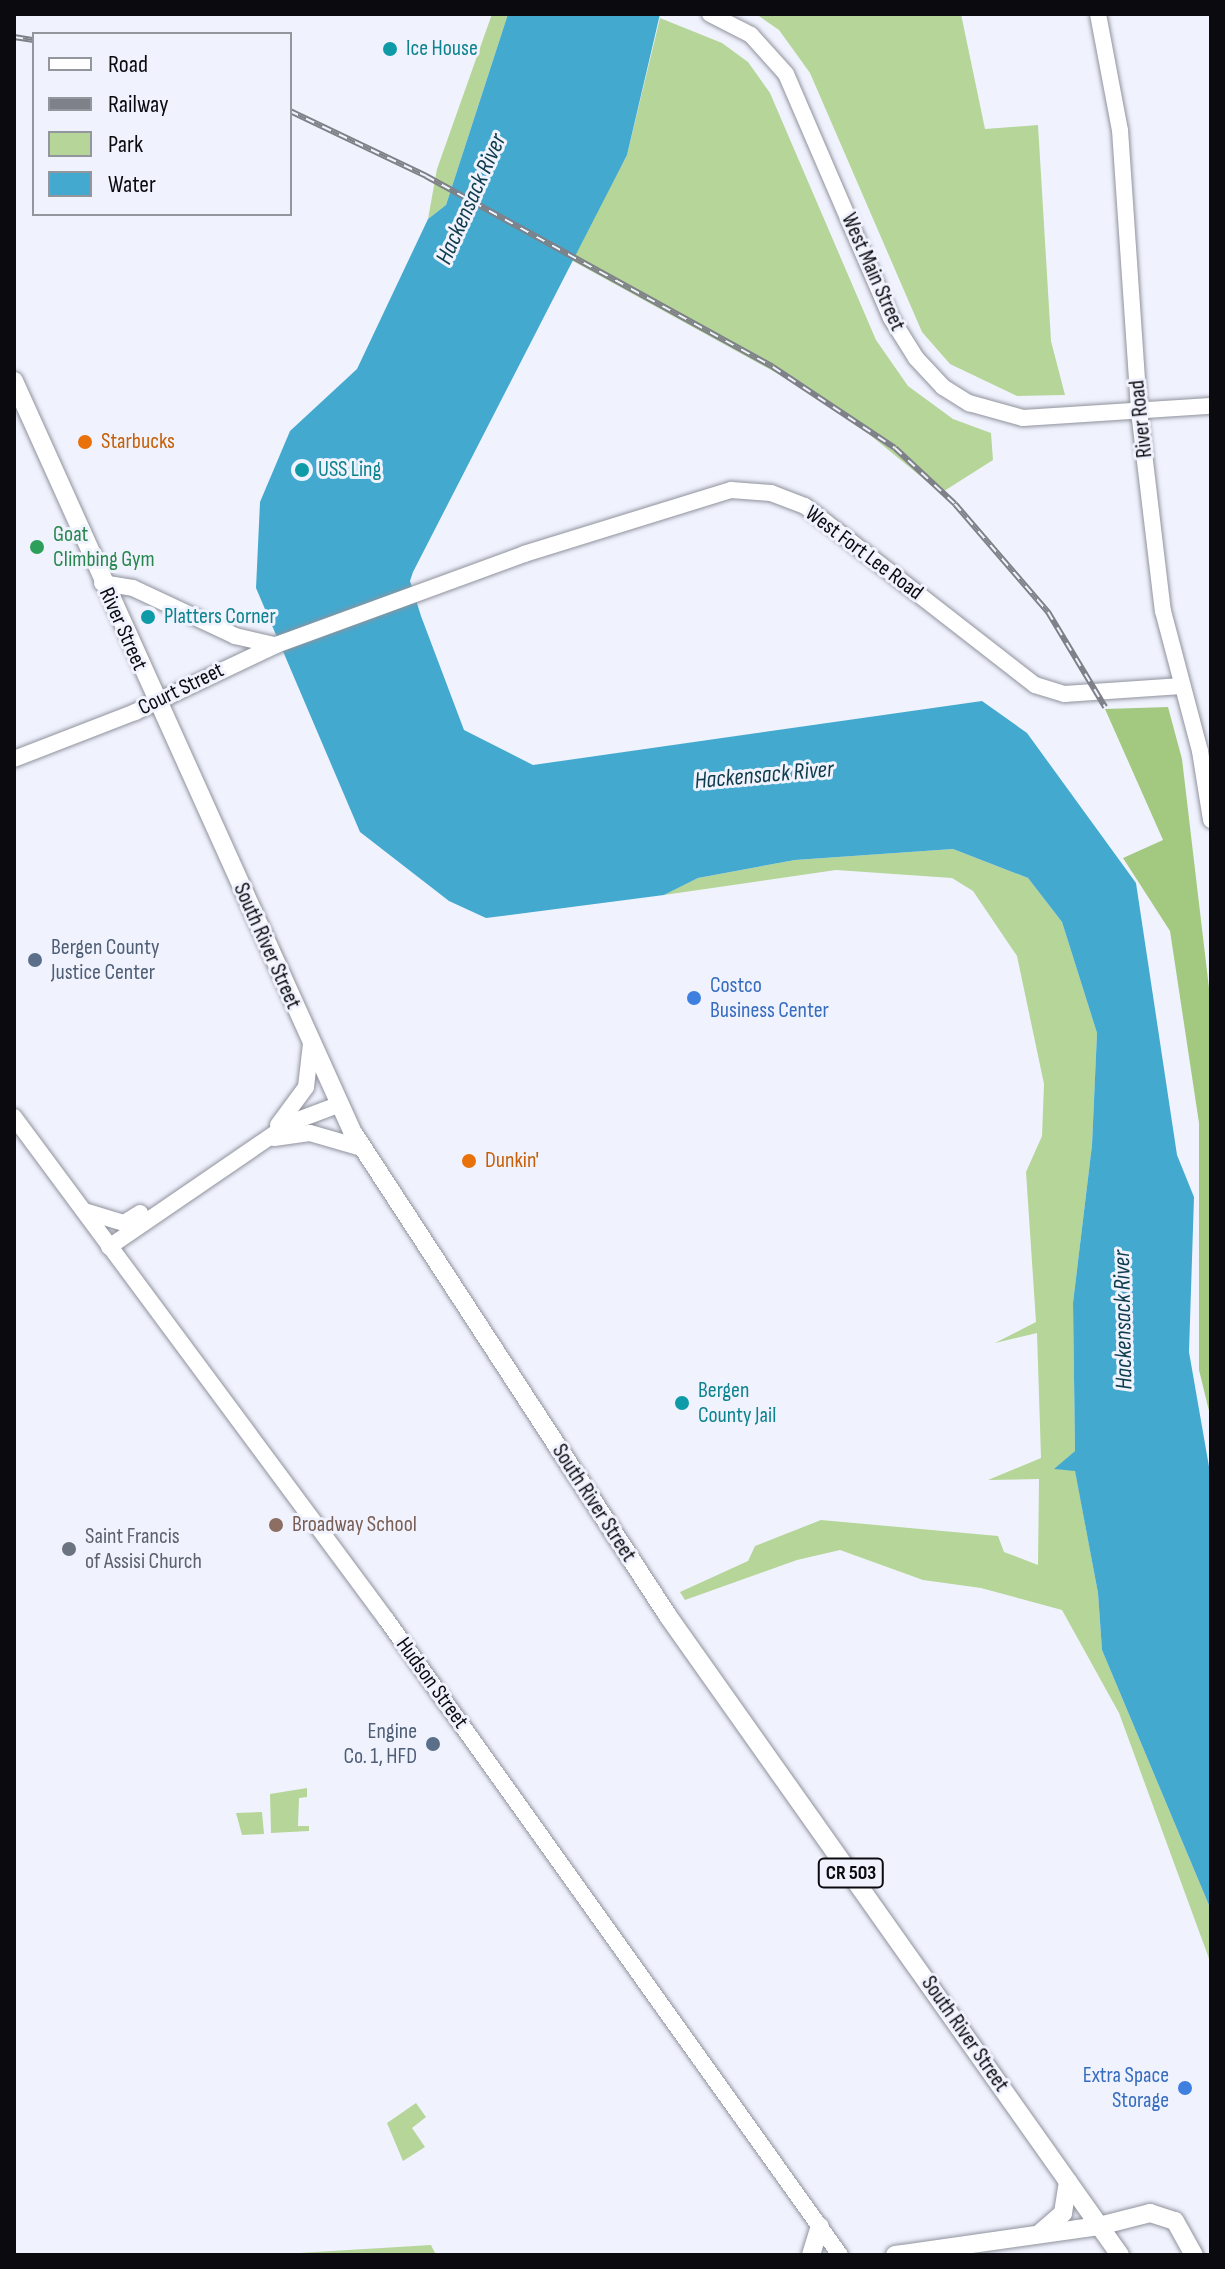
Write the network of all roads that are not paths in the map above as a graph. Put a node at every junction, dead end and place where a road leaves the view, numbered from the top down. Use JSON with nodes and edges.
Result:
{"nodes":[{"id":1,"x":710,"y":14,"type":"edge"},
{"id":2,"x":1098,"y":14,"type":"edge"},
{"id":3,"x":14,"y":381,"type":"edge"},
{"id":4,"x":1211,"y":406,"type":"edge"},
{"id":5,"x":19,"y":407,"type":"edge"},
{"id":6,"x":1139,"y":411,"type":"junction"},
{"id":7,"x":102,"y":583,"type":"junction"},
{"id":8,"x":347,"y":618,"type":"joint"},
{"id":9,"x":219,"y":630,"type":"junction"},
{"id":10,"x":276,"y":645,"type":"junction"},
{"id":11,"x":221,"y":668,"type":"junction"},
{"id":12,"x":1181,"y":686,"type":"junction"},
{"id":13,"x":154,"y":701,"type":"junction"},
{"id":14,"x":14,"y":759,"type":"edge"},
{"id":15,"x":1211,"y":820,"type":"edge"},
{"id":16,"x":311,"y":1044,"type":"junction"},
{"id":17,"x":338,"y":1105,"type":"junction"},
{"id":18,"x":14,"y":1117,"type":"edge"},
{"id":19,"x":260,"y":1142,"type":"junction"},
{"id":20,"x":362,"y":1148,"type":"junction"},
{"id":21,"x":185,"y":1193,"type":"junction"},
{"id":22,"x":83,"y":1211,"type":"junction"},
{"id":23,"x":109,"y":1247,"type":"junction"},
{"id":24,"x":1068,"y":2181,"type":"junction"},
{"id":25,"x":820,"y":2226,"type":"junction"},
{"id":26,"x":1099,"y":2226,"type":"junction"},
{"id":27,"x":1037,"y":2236,"type":"junction"},
{"id":28,"x":811,"y":2255,"type":"edge"},
{"id":29,"x":840,"y":2255,"type":"edge"},
{"id":30,"x":896,"y":2255,"type":"edge"},
{"id":31,"x":1120,"y":2255,"type":"edge"},
{"id":32,"x":1194,"y":2255,"type":"edge"}],
"edges":[{"from":1,"to":6,"type":"main road","name":"West Main Street"},
{"from":2,"to":6,"type":"main road","name":"River Road"},
{"from":3,"to":5,"type":"main road","name":"River Street","number":"CR 503"},
{"from":4,"to":6,"type":"main road","name":"West Main Street"},
{"from":5,"to":7,"type":"main road","name":"River Street","number":"CR 503"},
{"from":6,"to":12,"type":"main road","name":"River Road"},
{"from":7,"to":9,"type":"main road"},
{"from":7,"to":13,"type":"main road","name":"River Street","number":"CR 503"},
{"from":8,"to":10,"type":"main road","name":"Court Street"},
{"from":8,"to":12,"type":"main road","name":"West Fort Lee Road"},
{"from":9,"to":10,"type":"main road"},
{"from":9,"to":11,"type":"main road"},
{"from":10,"to":11,"type":"main road","name":"Court Street"},
{"from":11,"to":13,"type":"main road","name":"Court Street"},
{"from":12,"to":15,"type":"main road","name":"River Road"},
{"from":13,"to":14,"type":"main road","name":"Court Street"},
{"from":13,"to":16,"type":"main road","name":"South River Street","number":"CR 503"},
{"from":16,"to":17,"type":"main road","name":"South River Street","number":"CR 503"},
{"from":16,"to":19,"type":"main road"},
{"from":17,"to":19,"type":"main road"},
{"from":17,"to":20,"type":"main road","name":"South River Street","number":"CR 503"},
{"from":18,"to":22,"type":"main road","name":"Hudson Street"},
{"from":19,"to":20,"type":"main road"},
{"from":19,"to":21,"type":"main road"},
{"from":20,"to":24,"type":"main road","name":"South River Street","number":"CR 503"},
{"from":21,"to":22,"type":"main road"},
{"from":21,"to":23,"type":"main road"},
{"from":22,"to":23,"type":"main road","name":"Hudson Street"},
{"from":23,"to":25,"type":"main road","name":"Hudson Street"},
{"from":24,"to":26,"type":"main road","name":"South River Street","number":"CR 503"},
{"from":24,"to":27,"type":"main road"},
{"from":25,"to":28,"type":"main road"},
{"from":25,"to":29,"type":"main road","name":"Hudson Street"},
{"from":26,"to":27,"type":"main road"},
{"from":26,"to":31,"type":"main road","name":"South River Street","number":"CR 503"},
{"from":26,"to":32,"type":"main road"},
{"from":27,"to":30,"type":"main road"}]}
